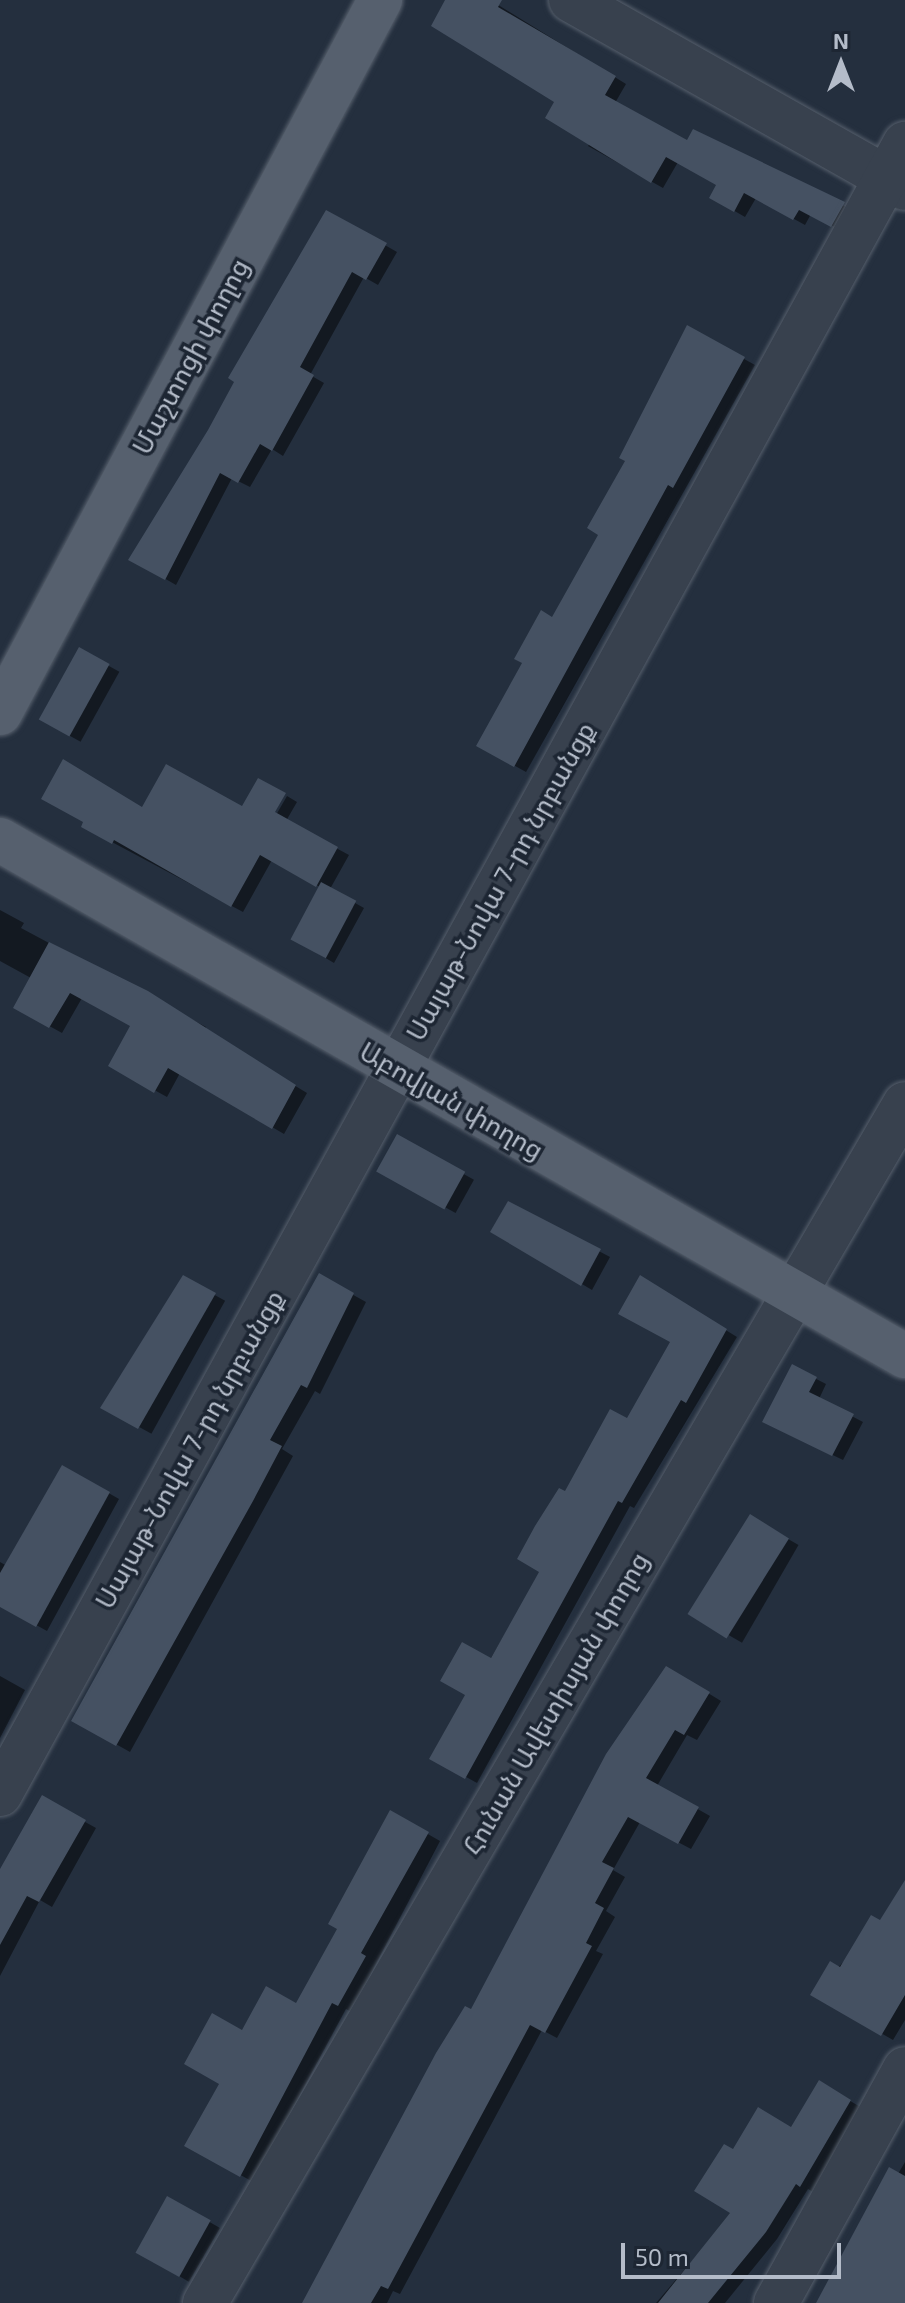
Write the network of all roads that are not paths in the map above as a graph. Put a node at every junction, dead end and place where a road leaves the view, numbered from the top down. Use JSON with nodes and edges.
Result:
{"nodes":[{"id":1,"x":380,"y":0,"type":"edge"},
{"id":2,"x":571,"y":0,"type":"edge"},
{"id":3,"x":898,"y":170,"type":"edge"},
{"id":4,"x":0,"y":713,"type":"edge"},
{"id":5,"x":0,"y":840,"type":"edge"},
{"id":6,"x":397,"y":1069,"type":"junction"},
{"id":7,"x":905,"y":1104,"type":"edge"},
{"id":8,"x":794,"y":1293,"type":"junction"},
{"id":9,"x":905,"y":1356,"type":"edge"},
{"id":10,"x":0,"y":1794,"type":"edge"},
{"id":11,"x":905,"y":2069,"type":"edge"},
{"id":12,"x":205,"y":2303,"type":"edge"},
{"id":13,"x":776,"y":2303,"type":"edge"}],
"edges":[{"from":1,"to":4,"type":"main road","name":"Մաշտոցի փողոց"},
{"from":2,"to":3,"type":"street"},
{"from":3,"to":6,"type":"street","name":"Սայաթ-Նովա 7-րդ նրբանցք"},
{"from":5,"to":6,"type":"main road","name":"Աբովյան փողոց"},
{"from":6,"to":8,"type":"main road","name":"Աբովյան փողոց"},
{"from":6,"to":10,"type":"street","name":"Սայաթ-Նովա 7-րդ նրբանցք"},
{"from":7,"to":8,"type":"street","name":"Հունան Ավետիսյան փողոց"},
{"from":8,"to":9,"type":"main road","name":"Աբովյան փողոց"},
{"from":8,"to":12,"type":"street","name":"Հունան Ավետիսյան փողոց"},
{"from":11,"to":13,"type":"street"}]}
